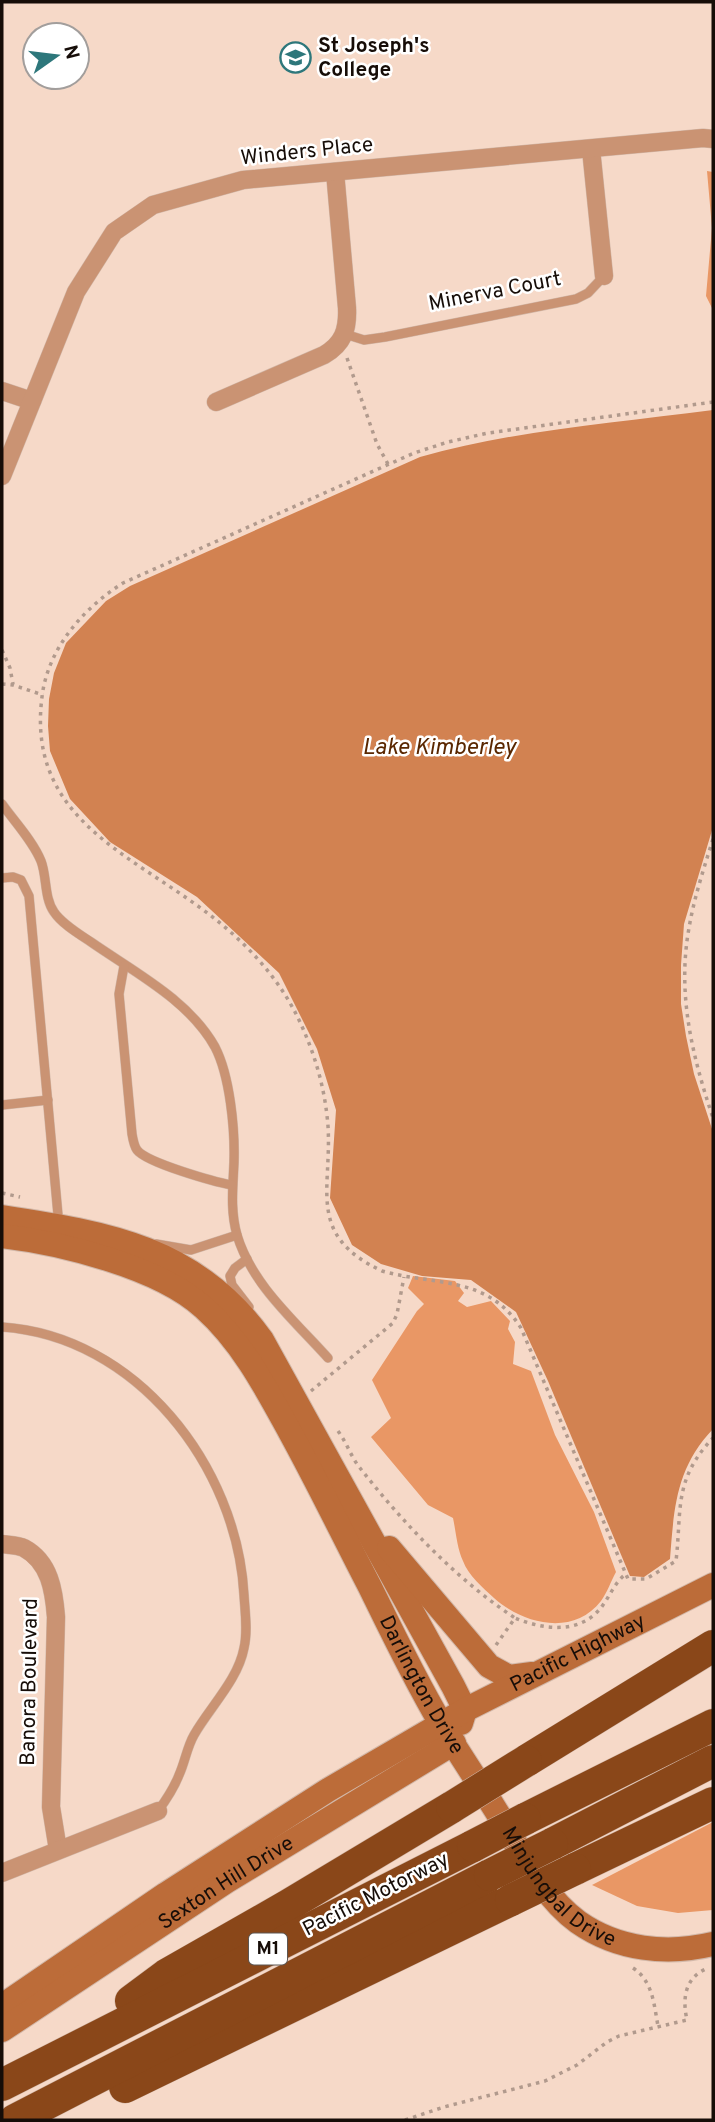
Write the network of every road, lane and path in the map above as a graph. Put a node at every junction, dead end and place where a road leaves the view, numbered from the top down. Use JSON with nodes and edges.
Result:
{"nodes":[{"id":1,"x":707,"y":138,"type":"edge"},
{"id":2,"x":591,"y":149,"type":"junction"},
{"id":3,"x":335,"y":172,"type":"junction"},
{"id":4,"x":604,"y":276,"type":"joint"},
{"id":5,"x":341,"y":339,"type":"junction"},
{"id":6,"x":2,"y":391,"type":"edge"},
{"id":7,"x":32,"y":401,"type":"junction"},
{"id":8,"x":216,"y":402,"type":"dead end"},
{"id":9,"x":713,"y":402,"type":"edge"},
{"id":10,"x":388,"y":464,"type":"junction"},
{"id":11,"x":2,"y":476,"type":"edge"},
{"id":12,"x":2,"y":650,"type":"edge"},
{"id":13,"x":2,"y":684,"type":"edge"},
{"id":14,"x":13,"y":685,"type":"junction"},
{"id":15,"x":43,"y":695,"type":"junction"},
{"id":16,"x":2,"y":804,"type":"edge"},
{"id":17,"x":713,"y":839,"type":"edge"},
{"id":18,"x":2,"y":878,"type":"edge"},
{"id":19,"x":124,"y":966,"type":"junction"},
{"id":20,"x":48,"y":1100,"type":"junction"},
{"id":21,"x":2,"y":1105,"type":"edge"},
{"id":22,"x":713,"y":1118,"type":"edge"},
{"id":23,"x":232,"y":1185,"type":"junction"},
{"id":24,"x":2,"y":1217,"type":"edge"},
{"id":25,"x":59,"y":1226,"type":"junction"},
{"id":26,"x":2,"y":1236,"type":"edge"},
{"id":27,"x":237,"y":1236,"type":"junction"},
{"id":28,"x":137,"y":1246,"type":"junction"},
{"id":29,"x":247,"y":1259,"type":"junction"},
{"id":30,"x":404,"y":1276,"type":"junction"},
{"id":31,"x":2,"y":1327,"type":"edge"},
{"id":32,"x":254,"y":1329,"type":"junction"},
{"id":33,"x":328,"y":1358,"type":"dead end"},
{"id":34,"x":310,"y":1393,"type":"dead end"},
{"id":35,"x":713,"y":1438,"type":"edge"},
{"id":36,"x":368,"y":1529,"type":"junction"},
{"id":37,"x":2,"y":1544,"type":"edge"},
{"id":38,"x":626,"y":1574,"type":"junction"},
{"id":39,"x":713,"y":1585,"type":"edge"},
{"id":40,"x":713,"y":1646,"type":"edge"},
{"id":41,"x":490,"y":1652,"type":"dead end"},
{"id":42,"x":541,"y":1672,"type":"junction"},
{"id":43,"x":465,"y":1710,"type":"junction"},
{"id":44,"x":713,"y":1725,"type":"edge"},
{"id":45,"x":448,"y":1734,"type":"junction"},
{"id":46,"x":713,"y":1761,"type":"edge"},
{"id":47,"x":713,"y":1803,"type":"edge"},
{"id":48,"x":158,"y":1811,"type":"joint"},
{"id":49,"x":58,"y":1850,"type":"junction"},
{"id":50,"x":2,"y":1873,"type":"edge"},
{"id":51,"x":713,"y":1944,"type":"edge"},
{"id":52,"x":713,"y":1966,"type":"edge"},
{"id":53,"x":2,"y":2006,"type":"edge"},
{"id":54,"x":2,"y":2030,"type":"edge"},
{"id":55,"x":62,"y":2053,"type":"junction"},
{"id":56,"x":2,"y":2085,"type":"edge"},
{"id":57,"x":15,"y":2120,"type":"edge"},
{"id":58,"x":55,"y":2120,"type":"edge"},
{"id":59,"x":405,"y":2120,"type":"edge"}],
"edges":[{"from":1,"to":2,"type":"street","name":"Winders Place"},
{"from":2,"to":3,"type":"street","name":"Winders Place"},
{"from":2,"to":4,"type":"street","name":"Minerva Court"},
{"from":3,"to":5,"type":"street"},
{"from":3,"to":7,"type":"street","name":"Winders Place"},
{"from":4,"to":5,"type":"lane","name":"Minerva Court"},
{"from":5,"to":8,"type":"street"},
{"from":5,"to":10,"type":"path"},
{"from":6,"to":7,"type":"street"},
{"from":7,"to":11,"type":"street","name":"Winders Place"},
{"from":9,"to":10,"type":"path"},
{"from":10,"to":15,"type":"path"},
{"from":12,"to":14,"type":"path"},
{"from":13,"to":14,"type":"path"},
{"from":14,"to":15,"type":"path"},
{"from":15,"to":30,"type":"path"},
{"from":16,"to":19,"type":"lane"},
{"from":17,"to":22,"type":"path"},
{"from":18,"to":20,"type":"lane"},
{"from":19,"to":23,"type":"lane"},
{"from":19,"to":23,"type":"lane"},
{"from":20,"to":21,"type":"lane"},
{"from":20,"to":25,"type":"lane"},
{"from":23,"to":27,"type":"lane"},
{"from":24,"to":25,"type":"street","name":"Darlington Drive"},
{"from":25,"to":28,"type":"street","name":"Darlington Drive"},
{"from":26,"to":45,"type":"street","name":"Darlington Drive"},
{"from":27,"to":28,"type":"lane"},
{"from":27,"to":29,"type":"lane"},
{"from":28,"to":32,"type":"street","name":"Darlington Drive"},
{"from":29,"to":32,"type":"lane"},
{"from":29,"to":33,"type":"lane"},
{"from":30,"to":34,"type":"path"},
{"from":30,"to":38,"type":"path"},
{"from":31,"to":48,"type":"lane"},
{"from":32,"to":36,"type":"street","name":"Darlington Drive"},
{"from":35,"to":38,"type":"path"},
{"from":36,"to":42,"type":"street"},
{"from":36,"to":43,"type":"street","name":"Darlington Drive"},
{"from":37,"to":49,"type":"street","name":"Banora Boulevard"},
{"from":38,"to":41,"type":"path"},
{"from":39,"to":42,"type":"street","name":"Pacific Highway"},
{"from":40,"to":55,"type":"highway","bridge":true},
{"from":42,"to":43,"type":"street","name":"Pacific Highway"},
{"from":43,"to":45,"type":"street","name":"Pacific Highway"},
{"from":44,"to":55,"type":"highway","name":"Pacific Motorway","number":"M1","bridge":true},
{"from":45,"to":51,"type":"street","name":"Minjungbal Drive"},
{"from":45,"to":53,"type":"street","name":"Sexton Hill Drive"},
{"from":45,"to":54,"type":"street","name":"Sexton Hill Drive"},
{"from":46,"to":57,"type":"highway","name":"Pacific Motorway","number":"M1","bridge":true},
{"from":47,"to":58,"type":"highway","bridge":true},
{"from":48,"to":49,"type":"street"},
{"from":49,"to":50,"type":"street"},
{"from":52,"to":59,"type":"path"},
{"from":55,"to":56,"type":"highway","name":"Pacific Motorway","number":"M1"}]}
